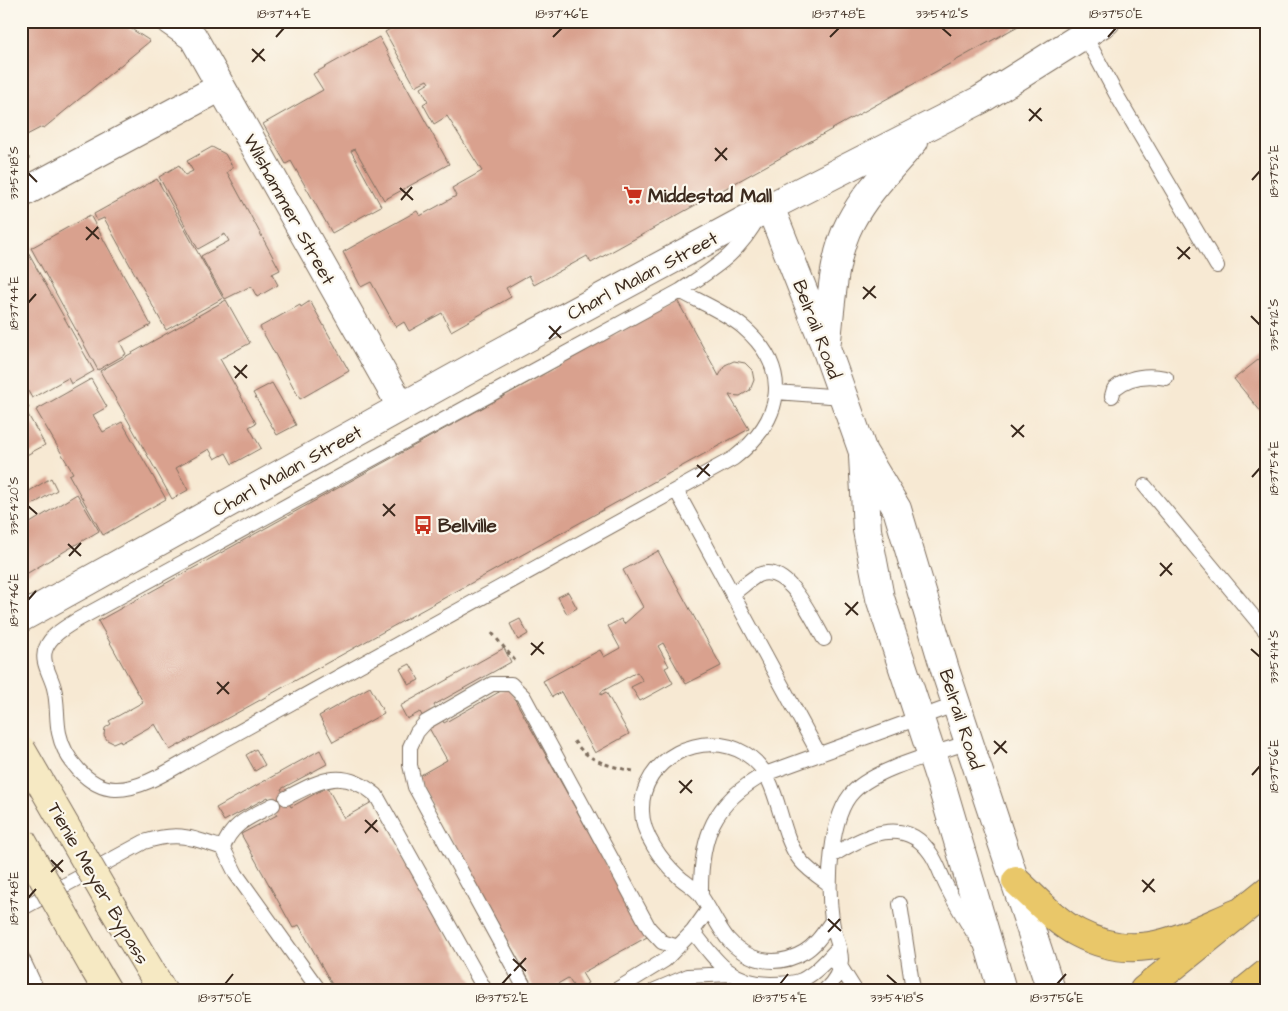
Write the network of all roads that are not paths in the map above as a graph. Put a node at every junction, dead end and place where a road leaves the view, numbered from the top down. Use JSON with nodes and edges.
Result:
{"nodes":[{"id":1,"x":170,"y":21,"type":"edge"},
{"id":2,"x":1089,"y":25,"type":"edge"},
{"id":3,"x":199,"y":29,"type":"edge"},
{"id":4,"x":221,"y":87,"type":"junction"},
{"id":5,"x":922,"y":132,"type":"junction"},
{"id":6,"x":21,"y":194,"type":"edge"},
{"id":7,"x":766,"y":209,"type":"junction"},
{"id":8,"x":1217,"y":266,"type":"dead end"},
{"id":9,"x":680,"y":291,"type":"junction"},
{"id":10,"x":826,"y":348,"type":"junction"},
{"id":11,"x":1166,"y":378,"type":"dead end"},
{"id":12,"x":776,"y":392,"type":"junction"},
{"id":13,"x":1112,"y":396,"type":"dead end"},
{"id":14,"x":843,"y":397,"type":"junction"},
{"id":15,"x":401,"y":406,"type":"junction"},
{"id":16,"x":863,"y":452,"type":"junction"},
{"id":17,"x":1145,"y":486,"type":"dead end"},
{"id":18,"x":676,"y":490,"type":"junction"},
{"id":19,"x":732,"y":594,"type":"junction"},
{"id":20,"x":21,"y":618,"type":"edge"},
{"id":21,"x":1267,"y":633,"type":"edge"},
{"id":22,"x":824,"y":638,"type":"dead end"},
{"id":23,"x":957,"y":704,"type":"junction"},
{"id":24,"x":919,"y":718,"type":"junction"},
{"id":25,"x":970,"y":742,"type":"junction"},
{"id":26,"x":21,"y":749,"type":"edge"},
{"id":27,"x":819,"y":754,"type":"junction"},
{"id":28,"x":931,"y":756,"type":"junction"},
{"id":29,"x":765,"y":774,"type":"junction"},
{"id":30,"x":286,"y":798,"type":"dead end"},
{"id":31,"x":273,"y":806,"type":"dead end"},
{"id":32,"x":21,"y":839,"type":"edge"},
{"id":33,"x":223,"y":848,"type":"junction"},
{"id":34,"x":833,"y":855,"type":"junction"},
{"id":35,"x":1016,"y":881,"type":"junction"},
{"id":36,"x":829,"y":884,"type":"junction"},
{"id":37,"x":1267,"y":891,"type":"edge"},
{"id":38,"x":700,"y":895,"type":"junction"},
{"id":39,"x":900,"y":904,"type":"dead end"},
{"id":40,"x":21,"y":909,"type":"edge"},
{"id":41,"x":708,"y":910,"type":"junction"},
{"id":42,"x":1238,"y":913,"type":"junction"},
{"id":43,"x":832,"y":921,"type":"junction"},
{"id":44,"x":693,"y":931,"type":"junction"},
{"id":45,"x":678,"y":947,"type":"junction"},
{"id":46,"x":839,"y":947,"type":"junction"},
{"id":47,"x":21,"y":956,"type":"edge"},
{"id":48,"x":827,"y":959,"type":"junction"},
{"id":49,"x":840,"y":966,"type":"junction"},
{"id":50,"x":1267,"y":973,"type":"edge"},
{"id":51,"x":731,"y":974,"type":"junction"},
{"id":52,"x":998,"y":978,"type":"edge"},
{"id":53,"x":37,"y":990,"type":"edge"},
{"id":54,"x":107,"y":990,"type":"edge"},
{"id":55,"x":162,"y":990,"type":"edge"},
{"id":56,"x":319,"y":990,"type":"edge"},
{"id":57,"x":485,"y":990,"type":"edge"},
{"id":58,"x":526,"y":990,"type":"edge"},
{"id":59,"x":616,"y":990,"type":"edge"},
{"id":60,"x":655,"y":990,"type":"edge"},
{"id":61,"x":825,"y":990,"type":"edge"},
{"id":62,"x":855,"y":990,"type":"edge"},
{"id":63,"x":913,"y":990,"type":"edge"},
{"id":64,"x":1051,"y":990,"type":"edge"},
{"id":65,"x":1144,"y":990,"type":"edge"},
{"id":66,"x":1246,"y":990,"type":"edge"}],
"edges":[{"from":1,"to":3,"type":"street","name":"Wilshammer Street"},
{"from":2,"to":5,"type":"street","name":"Charl Malan Street"},
{"from":2,"to":8,"type":"lane"},
{"from":3,"to":4,"type":"street","name":"Wilshammer Street"},
{"from":4,"to":6,"type":"street"},
{"from":4,"to":15,"type":"street","name":"Wilshammer Street"},
{"from":5,"to":7,"type":"street","name":"Charl Malan Street"},
{"from":5,"to":10,"type":"street"},
{"from":7,"to":9,"type":"lane"},
{"from":7,"to":10,"type":"street","name":"Belrail Road"},
{"from":7,"to":15,"type":"street","name":"Charl Malan Street"},
{"from":9,"to":12,"type":"lane"},
{"from":9,"to":18,"type":"lane"},
{"from":10,"to":14,"type":"street","name":"Belrail Road"},
{"from":11,"to":13,"type":"lane"},
{"from":12,"to":14,"type":"lane"},
{"from":12,"to":18,"type":"lane"},
{"from":14,"to":16,"type":"street","name":"Belrail Road"},
{"from":15,"to":20,"type":"street","name":"Charl Malan Street"},
{"from":16,"to":23,"type":"street","name":"Belrail Road"},
{"from":16,"to":24,"type":"street","name":"Belrail Road"},
{"from":17,"to":21,"type":"lane"},
{"from":18,"to":19,"type":"lane"},
{"from":19,"to":22,"type":"lane"},
{"from":19,"to":27,"type":"lane"},
{"from":23,"to":24,"type":"lane"},
{"from":23,"to":25,"type":"street","name":"Belrail Road"},
{"from":24,"to":27,"type":"lane"},
{"from":24,"to":28,"type":"street","name":"Belrail Road"},
{"from":25,"to":28,"type":"lane"},
{"from":25,"to":35,"type":"street","name":"Belrail Road"},
{"from":26,"to":55,"type":"main road","name":"Tienie Meyer Bypass","bridge":true},
{"from":27,"to":29,"type":"lane"},
{"from":28,"to":34,"type":"lane"},
{"from":28,"to":52,"type":"street","name":"Belrail Road"},
{"from":29,"to":36,"type":"lane"},
{"from":29,"to":38,"type":"lane"},
{"from":29,"to":38,"type":"lane"},
{"from":30,"to":57,"type":"lane"},
{"from":31,"to":33,"type":"lane"},
{"from":32,"to":54,"type":"main road","bridge":true},
{"from":33,"to":40,"type":"lane"},
{"from":33,"to":56,"type":"lane"},
{"from":34,"to":36,"type":"lane"},
{"from":34,"to":52,"type":"lane"},
{"from":35,"to":42,"type":"main road"},
{"from":35,"to":64,"type":"street","name":"Belrail Road"},
{"from":36,"to":43,"type":"lane"},
{"from":37,"to":42,"type":"main road"},
{"from":38,"to":41,"type":"lane"},
{"from":39,"to":63,"type":"lane"},
{"from":41,"to":43,"type":"lane"},
{"from":41,"to":44,"type":"lane"},
{"from":42,"to":65,"type":"main road"},
{"from":43,"to":46,"type":"lane"},
{"from":44,"to":45,"type":"lane"},
{"from":44,"to":51,"type":"lane"},
{"from":45,"to":58,"type":"lane"},
{"from":45,"to":59,"type":"lane"},
{"from":46,"to":48,"type":"lane"},
{"from":46,"to":49,"type":"lane"},
{"from":47,"to":53,"type":"lane"},
{"from":48,"to":49,"type":"lane"},
{"from":48,"to":51,"type":"lane"},
{"from":49,"to":61,"type":"lane"},
{"from":49,"to":62,"type":"lane"},
{"from":50,"to":66,"type":"main road"},
{"from":51,"to":60,"type":"lane"}]}
